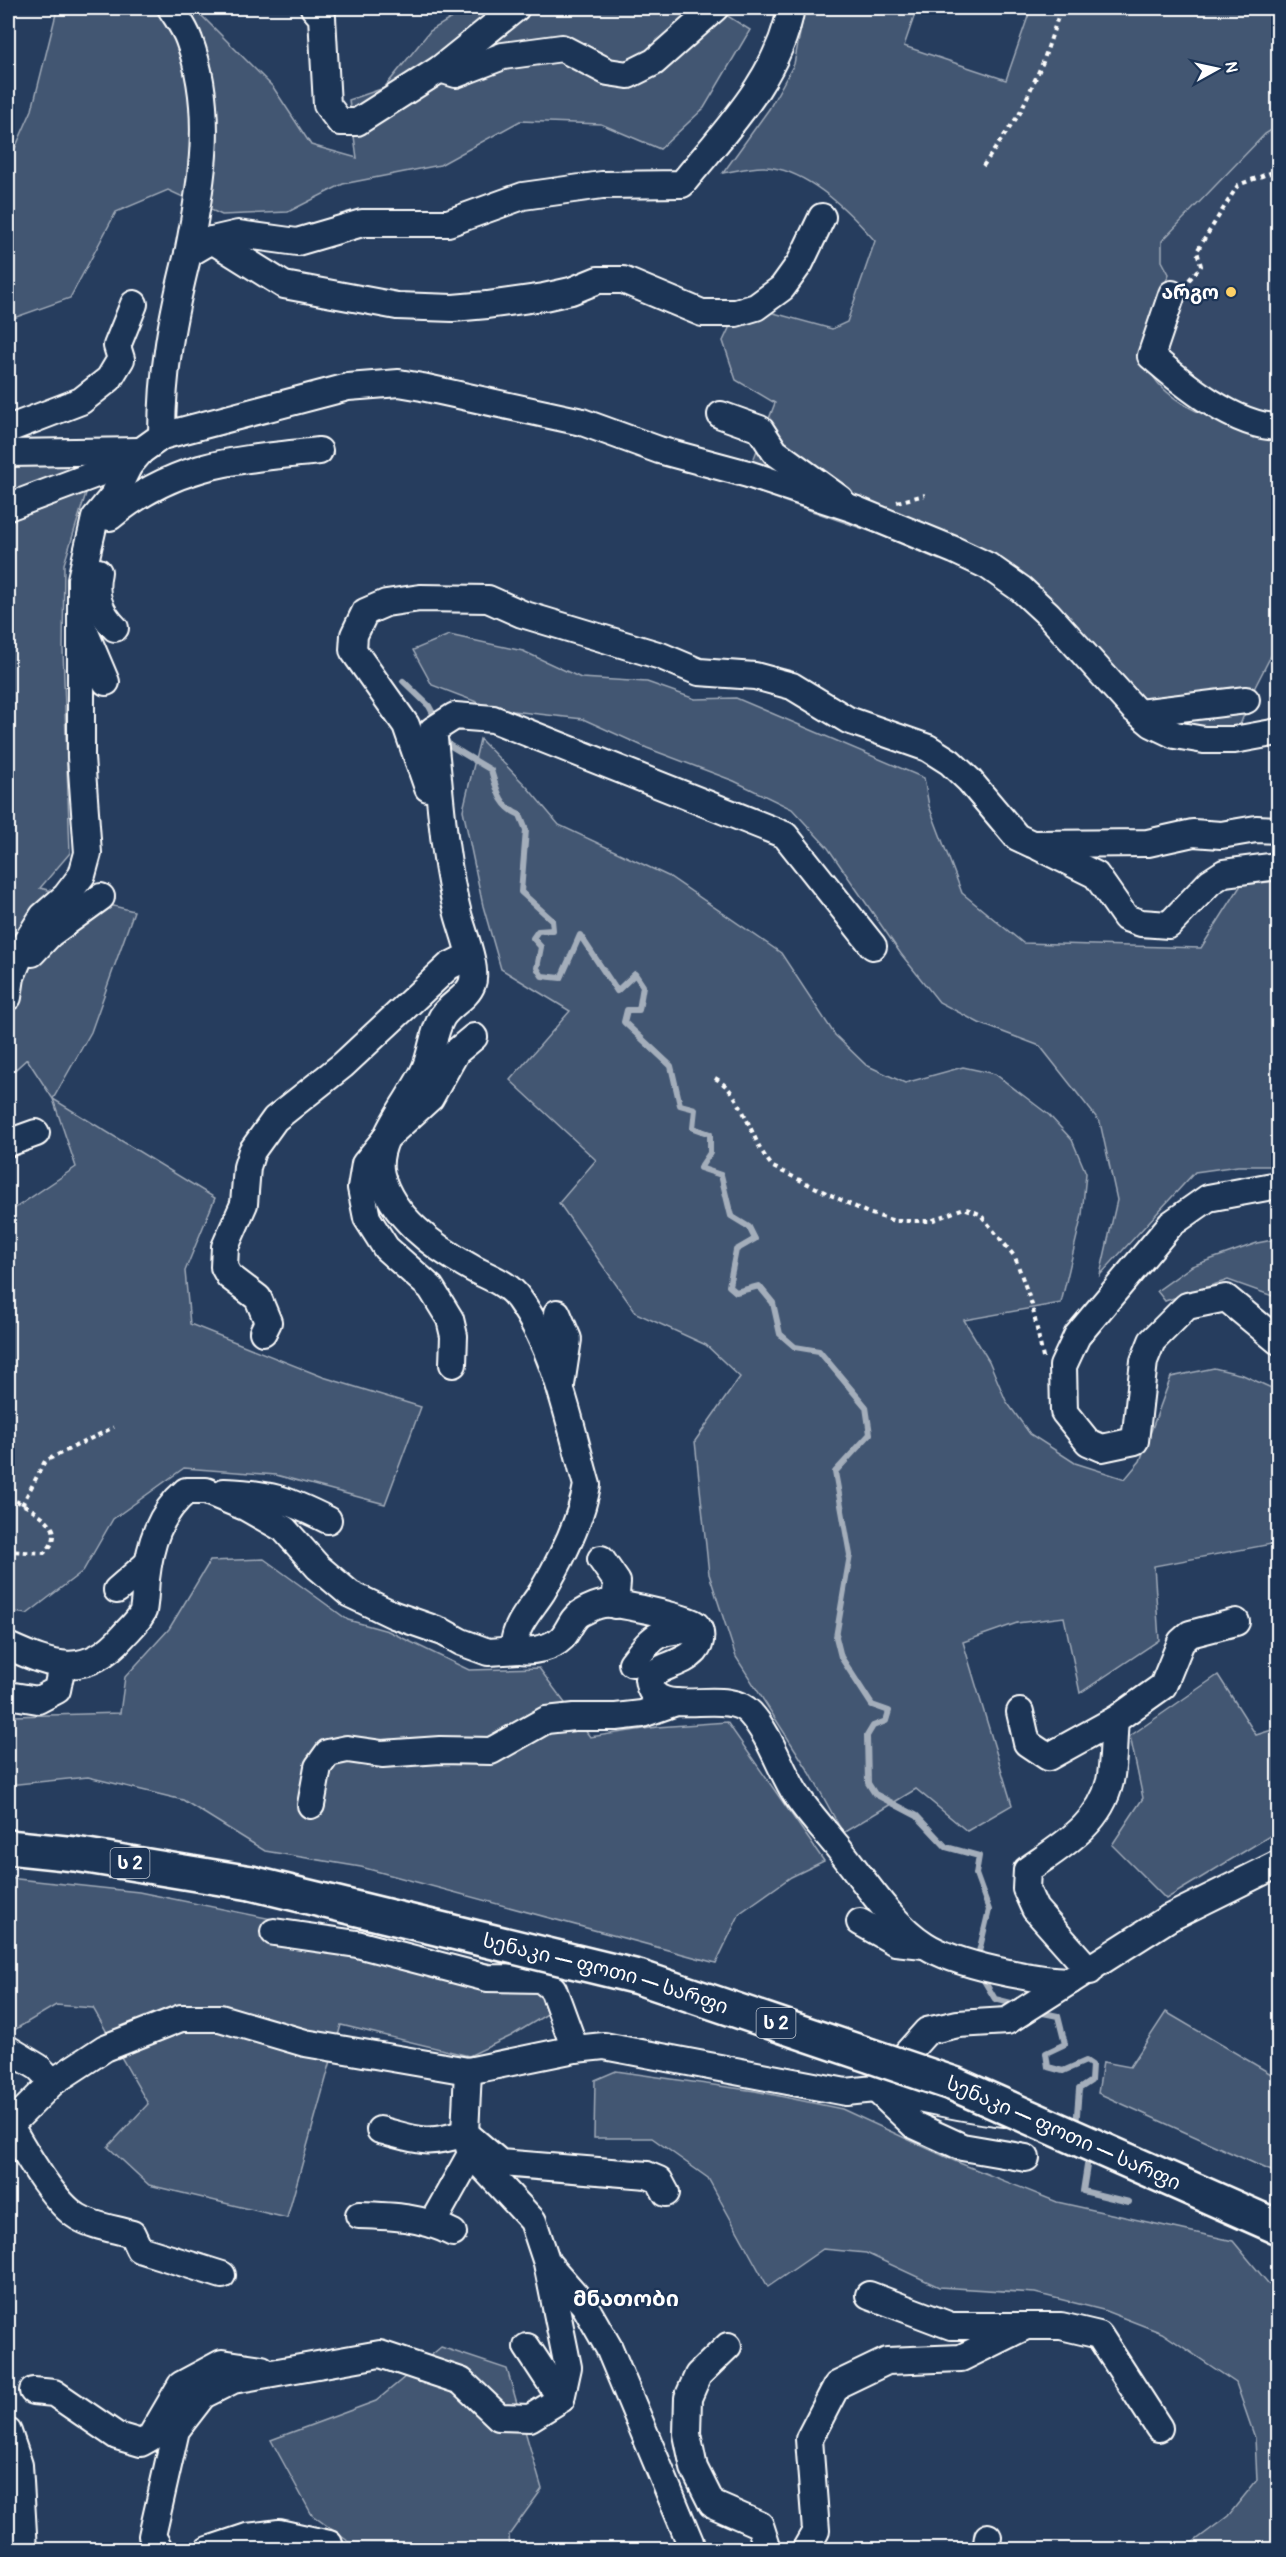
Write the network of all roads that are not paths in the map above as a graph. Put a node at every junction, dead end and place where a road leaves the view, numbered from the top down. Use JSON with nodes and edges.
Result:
{"nodes":[{"id":1,"x":171,"y":8,"type":"edge"},
{"id":2,"x":314,"y":8,"type":"edge"},
{"id":3,"x":516,"y":8,"type":"edge"},
{"id":4,"x":714,"y":8,"type":"edge"},
{"id":5,"x":791,"y":8,"type":"edge"},
{"id":6,"x":440,"y":69,"type":"junction"},
{"id":7,"x":822,"y":217,"type":"dead end"},
{"id":8,"x":212,"y":240,"type":"junction"},
{"id":9,"x":188,"y":254,"type":"junction"},
{"id":10,"x":1179,"y":288,"type":"road end"},
{"id":11,"x":134,"y":304,"type":"dead end"},
{"id":12,"x":721,"y":415,"type":"dead end"},
{"id":13,"x":1278,"y":427,"type":"edge"},
{"id":14,"x":8,"y":429,"type":"edge"},
{"id":15,"x":162,"y":436,"type":"junction"},
{"id":16,"x":319,"y":451,"type":"dead end"},
{"id":17,"x":8,"y":453,"type":"edge"},
{"id":18,"x":135,"y":458,"type":"junction"},
{"id":19,"x":112,"y":506,"type":"junction"},
{"id":20,"x":8,"y":507,"type":"edge"},
{"id":21,"x":854,"y":509,"type":"junction"},
{"id":22,"x":81,"y":626,"type":"junction"},
{"id":23,"x":115,"y":628,"type":"dead end"},
{"id":24,"x":106,"y":682,"type":"dead end"},
{"id":25,"x":1246,"y":700,"type":"dead end"},
{"id":26,"x":1139,"y":713,"type":"junction"},
{"id":27,"x":1278,"y":732,"type":"edge"},
{"id":28,"x":1278,"y":830,"type":"edge"},
{"id":29,"x":1032,"y":844,"type":"junction"},
{"id":30,"x":1278,"y":866,"type":"edge"},
{"id":31,"x":451,"y":875,"type":"junction"},
{"id":32,"x":101,"y":897,"type":"dead end"},
{"id":33,"x":873,"y":946,"type":"dead end"},
{"id":34,"x":471,"y":962,"type":"junction"},
{"id":35,"x":8,"y":998,"type":"edge"},
{"id":36,"x":474,"y":1037,"type":"dead end"},
{"id":37,"x":36,"y":1133,"type":"dead end"},
{"id":38,"x":386,"y":1138,"type":"junction"},
{"id":39,"x":8,"y":1143,"type":"edge"},
{"id":40,"x":1278,"y":1185,"type":"edge"},
{"id":41,"x":557,"y":1313,"type":"dead end"},
{"id":42,"x":263,"y":1332,"type":"dead end"},
{"id":43,"x":1278,"y":1341,"type":"edge"},
{"id":44,"x":453,"y":1364,"type":"dead end"},
{"id":45,"x":560,"y":1391,"type":"junction"},
{"id":46,"x":206,"y":1491,"type":"junction"},
{"id":47,"x":328,"y":1520,"type":"dead end"},
{"id":48,"x":601,"y":1559,"type":"dead end"},
{"id":49,"x":148,"y":1563,"type":"junction"},
{"id":50,"x":117,"y":1590,"type":"dead end"},
{"id":51,"x":615,"y":1605,"type":"junction"},
{"id":52,"x":1236,"y":1622,"type":"dead end"},
{"id":53,"x":700,"y":1630,"type":"junction"},
{"id":54,"x":8,"y":1646,"type":"edge"},
{"id":55,"x":519,"y":1650,"type":"junction"},
{"id":56,"x":632,"y":1663,"type":"dead end"},
{"id":57,"x":62,"y":1665,"type":"junction"},
{"id":58,"x":8,"y":1695,"type":"edge"},
{"id":59,"x":676,"y":1702,"type":"junction"},
{"id":60,"x":1020,"y":1712,"type":"dead end"},
{"id":61,"x":1115,"y":1720,"type":"junction"},
{"id":62,"x":311,"y":1805,"type":"dead end"},
{"id":63,"x":8,"y":1847,"type":"edge"},
{"id":64,"x":1278,"y":1864,"type":"edge"},
{"id":65,"x":860,"y":1922,"type":"dead end"},
{"id":66,"x":274,"y":1932,"type":"dead end"},
{"id":67,"x":924,"y":1945,"type":"junction"},
{"id":68,"x":1080,"y":1976,"type":"junction"},
{"id":69,"x":8,"y":2049,"type":"edge"},
{"id":70,"x":575,"y":2049,"type":"junction"},
{"id":71,"x":468,"y":2071,"type":"junction"},
{"id":72,"x":53,"y":2082,"type":"junction"},
{"id":73,"x":875,"y":2089,"type":"junction"},
{"id":74,"x":1074,"y":2121,"type":"dead end"},
{"id":75,"x":9,"y":2127,"type":"edge"},
{"id":76,"x":380,"y":2130,"type":"dead end"},
{"id":77,"x":468,"y":2144,"type":"junction"},
{"id":78,"x":1026,"y":2158,"type":"dead end"},
{"id":79,"x":666,"y":2193,"type":"dead end"},
{"id":80,"x":359,"y":2215,"type":"dead end"},
{"id":81,"x":1278,"y":2227,"type":"edge"},
{"id":82,"x":547,"y":2263,"type":"junction"},
{"id":83,"x":222,"y":2275,"type":"dead end"},
{"id":84,"x":869,"y":2295,"type":"dead end"},
{"id":85,"x":1024,"y":2327,"type":"junction"},
{"id":86,"x":729,"y":2346,"type":"dead end"},
{"id":87,"x":527,"y":2347,"type":"dead end"},
{"id":88,"x":273,"y":2375,"type":"junction"},
{"id":89,"x":33,"y":2391,"type":"dead end"},
{"id":90,"x":561,"y":2399,"type":"junction"},
{"id":91,"x":1159,"y":2428,"type":"dead end"},
{"id":92,"x":8,"y":2432,"type":"edge"},
{"id":93,"x":694,"y":2468,"type":"junction"},
{"id":94,"x":662,"y":2479,"type":"junction"},
{"id":95,"x":24,"y":2550,"type":"edge"},
{"id":96,"x":160,"y":2550,"type":"edge"},
{"id":97,"x":208,"y":2550,"type":"edge"},
{"id":98,"x":331,"y":2550,"type":"edge"},
{"id":99,"x":690,"y":2550,"type":"edge"},
{"id":100,"x":768,"y":2550,"type":"edge"},
{"id":101,"x":805,"y":2550,"type":"edge"}],
"edges":[{"from":1,"to":9,"type":"street"},
{"from":2,"to":6,"type":"street"},
{"from":3,"to":6,"type":"street"},
{"from":4,"to":6,"type":"street"},
{"from":5,"to":8,"type":"street"},
{"from":7,"to":8,"type":"street"},
{"from":8,"to":9,"type":"street"},
{"from":9,"to":15,"type":"street"},
{"from":10,"to":13,"type":"street"},
{"from":11,"to":14,"type":"street"},
{"from":12,"to":21,"type":"street"},
{"from":15,"to":18,"type":"street"},
{"from":15,"to":21,"type":"street"},
{"from":16,"to":19,"type":"street"},
{"from":17,"to":18,"type":"street"},
{"from":18,"to":19,"type":"street"},
{"from":18,"to":20,"type":"street"},
{"from":19,"to":22,"type":"street"},
{"from":19,"to":23,"type":"street"},
{"from":21,"to":26,"type":"street"},
{"from":22,"to":24,"type":"street"},
{"from":22,"to":35,"type":"street"},
{"from":25,"to":26,"type":"street"},
{"from":26,"to":27,"type":"street"},
{"from":28,"to":29,"type":"street"},
{"from":29,"to":30,"type":"street"},
{"from":29,"to":31,"type":"street"},
{"from":31,"to":33,"type":"street"},
{"from":31,"to":34,"type":"street"},
{"from":32,"to":35,"type":"street"},
{"from":34,"to":38,"type":"street"},
{"from":34,"to":42,"type":"street"},
{"from":36,"to":38,"type":"street"},
{"from":37,"to":39,"type":"street"},
{"from":38,"to":44,"type":"street"},
{"from":38,"to":45,"type":"street"},
{"from":40,"to":43,"type":"street"},
{"from":41,"to":45,"type":"street"},
{"from":45,"to":55,"type":"street"},
{"from":46,"to":47,"type":"street"},
{"from":46,"to":49,"type":"street"},
{"from":46,"to":55,"type":"street"},
{"from":48,"to":51,"type":"street"},
{"from":49,"to":50,"type":"street"},
{"from":49,"to":57,"type":"street"},
{"from":51,"to":53,"type":"street"},
{"from":51,"to":55,"type":"street"},
{"from":52,"to":61,"type":"street"},
{"from":53,"to":56,"type":"street"},
{"from":53,"to":59,"type":"street"},
{"from":54,"to":57,"type":"street"},
{"from":57,"to":58,"type":"street"},
{"from":59,"to":62,"type":"street"},
{"from":59,"to":67,"type":"street"},
{"from":60,"to":61,"type":"street"},
{"from":61,"to":68,"type":"street"},
{"from":63,"to":81,"type":"highway","name":"სენაკი — ფოთი — სარფი","number":"ს 2","bridge":true},
{"from":64,"to":68,"type":"street"},
{"from":65,"to":67,"type":"street"},
{"from":66,"to":70,"type":"street"},
{"from":67,"to":68,"type":"street"},
{"from":68,"to":73,"type":"street"},
{"from":69,"to":72,"type":"street"},
{"from":70,"to":71,"type":"street"},
{"from":70,"to":73,"type":"street"},
{"from":71,"to":72,"type":"street"},
{"from":71,"to":77,"type":"street"},
{"from":72,"to":75,"type":"street"},
{"from":73,"to":74,"type":"street"},
{"from":73,"to":78,"type":"street"},
{"from":75,"to":83,"type":"street"},
{"from":76,"to":77,"type":"street"},
{"from":77,"to":79,"type":"street"},
{"from":77,"to":80,"type":"street"},
{"from":77,"to":82,"type":"street"},
{"from":82,"to":90,"type":"street"},
{"from":82,"to":94,"type":"street"},
{"from":84,"to":85,"type":"street"},
{"from":85,"to":91,"type":"street"},
{"from":85,"to":101,"type":"street"},
{"from":86,"to":93,"type":"street"},
{"from":87,"to":90,"type":"street"},
{"from":88,"to":89,"type":"street"},
{"from":88,"to":90,"type":"street"},
{"from":88,"to":96,"type":"street"},
{"from":92,"to":95,"type":"street"},
{"from":93,"to":94,"type":"street"},
{"from":93,"to":100,"type":"street"},
{"from":94,"to":99,"type":"street"},
{"from":97,"to":98,"type":"street"}]}
